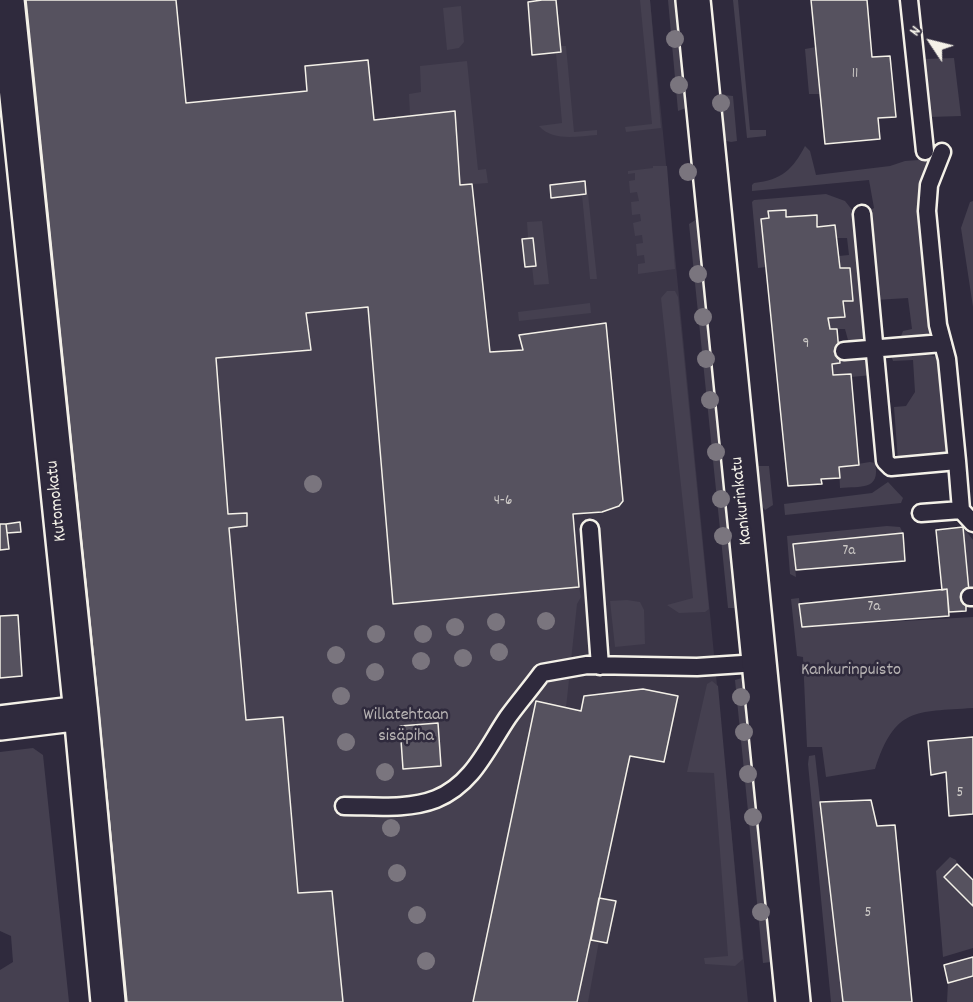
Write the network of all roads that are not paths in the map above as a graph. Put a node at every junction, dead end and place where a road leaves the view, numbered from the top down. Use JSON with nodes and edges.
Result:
{"nodes":[{"id":1,"x":7,"y":0,"type":"edge"},
{"id":2,"x":693,"y":0,"type":"edge"},
{"id":3,"x":909,"y":0,"type":"edge"},
{"id":4,"x":925,"y":152,"type":"dead end"},
{"id":5,"x":942,"y":152,"type":"dead end"},
{"id":6,"x":861,"y":214,"type":"dead end"},
{"id":7,"x":943,"y":343,"type":"junction"},
{"id":8,"x":874,"y":349,"type":"junction"},
{"id":9,"x":844,"y":351,"type":"dead end"},
{"id":10,"x":957,"y":461,"type":"junction"},
{"id":11,"x":921,"y":513,"type":"dead end"},
{"id":12,"x":967,"y":517,"type":"edge"},
{"id":13,"x":590,"y":529,"type":"dead end"},
{"id":14,"x":758,"y":663,"type":"junction"},
{"id":15,"x":600,"y":666,"type":"junction"},
{"id":16,"x":81,"y":713,"type":"junction"},
{"id":17,"x":0,"y":723,"type":"edge"},
{"id":18,"x":344,"y":806,"type":"dead end"},
{"id":19,"x":108,"y":1002,"type":"edge"},
{"id":20,"x":793,"y":1002,"type":"edge"}],
"edges":[{"from":1,"to":16,"type":"street","name":"Kutomokatu"},
{"from":2,"to":14,"type":"street","name":"Kankurinkatu"},
{"from":3,"to":4,"type":"lane"},
{"from":5,"to":7,"type":"lane"},
{"from":6,"to":8,"type":"lane"},
{"from":7,"to":8,"type":"lane"},
{"from":7,"to":10,"type":"lane"},
{"from":8,"to":9,"type":"lane"},
{"from":8,"to":10,"type":"lane"},
{"from":10,"to":12,"type":"lane"},
{"from":11,"to":12,"type":"lane"},
{"from":13,"to":15,"type":"lane"},
{"from":14,"to":15,"type":"lane"},
{"from":14,"to":20,"type":"street","name":"Kankurinkatu"},
{"from":15,"to":18,"type":"lane"},
{"from":16,"to":17,"type":"street"},
{"from":16,"to":19,"type":"street","name":"Kutomokatu"}]}
